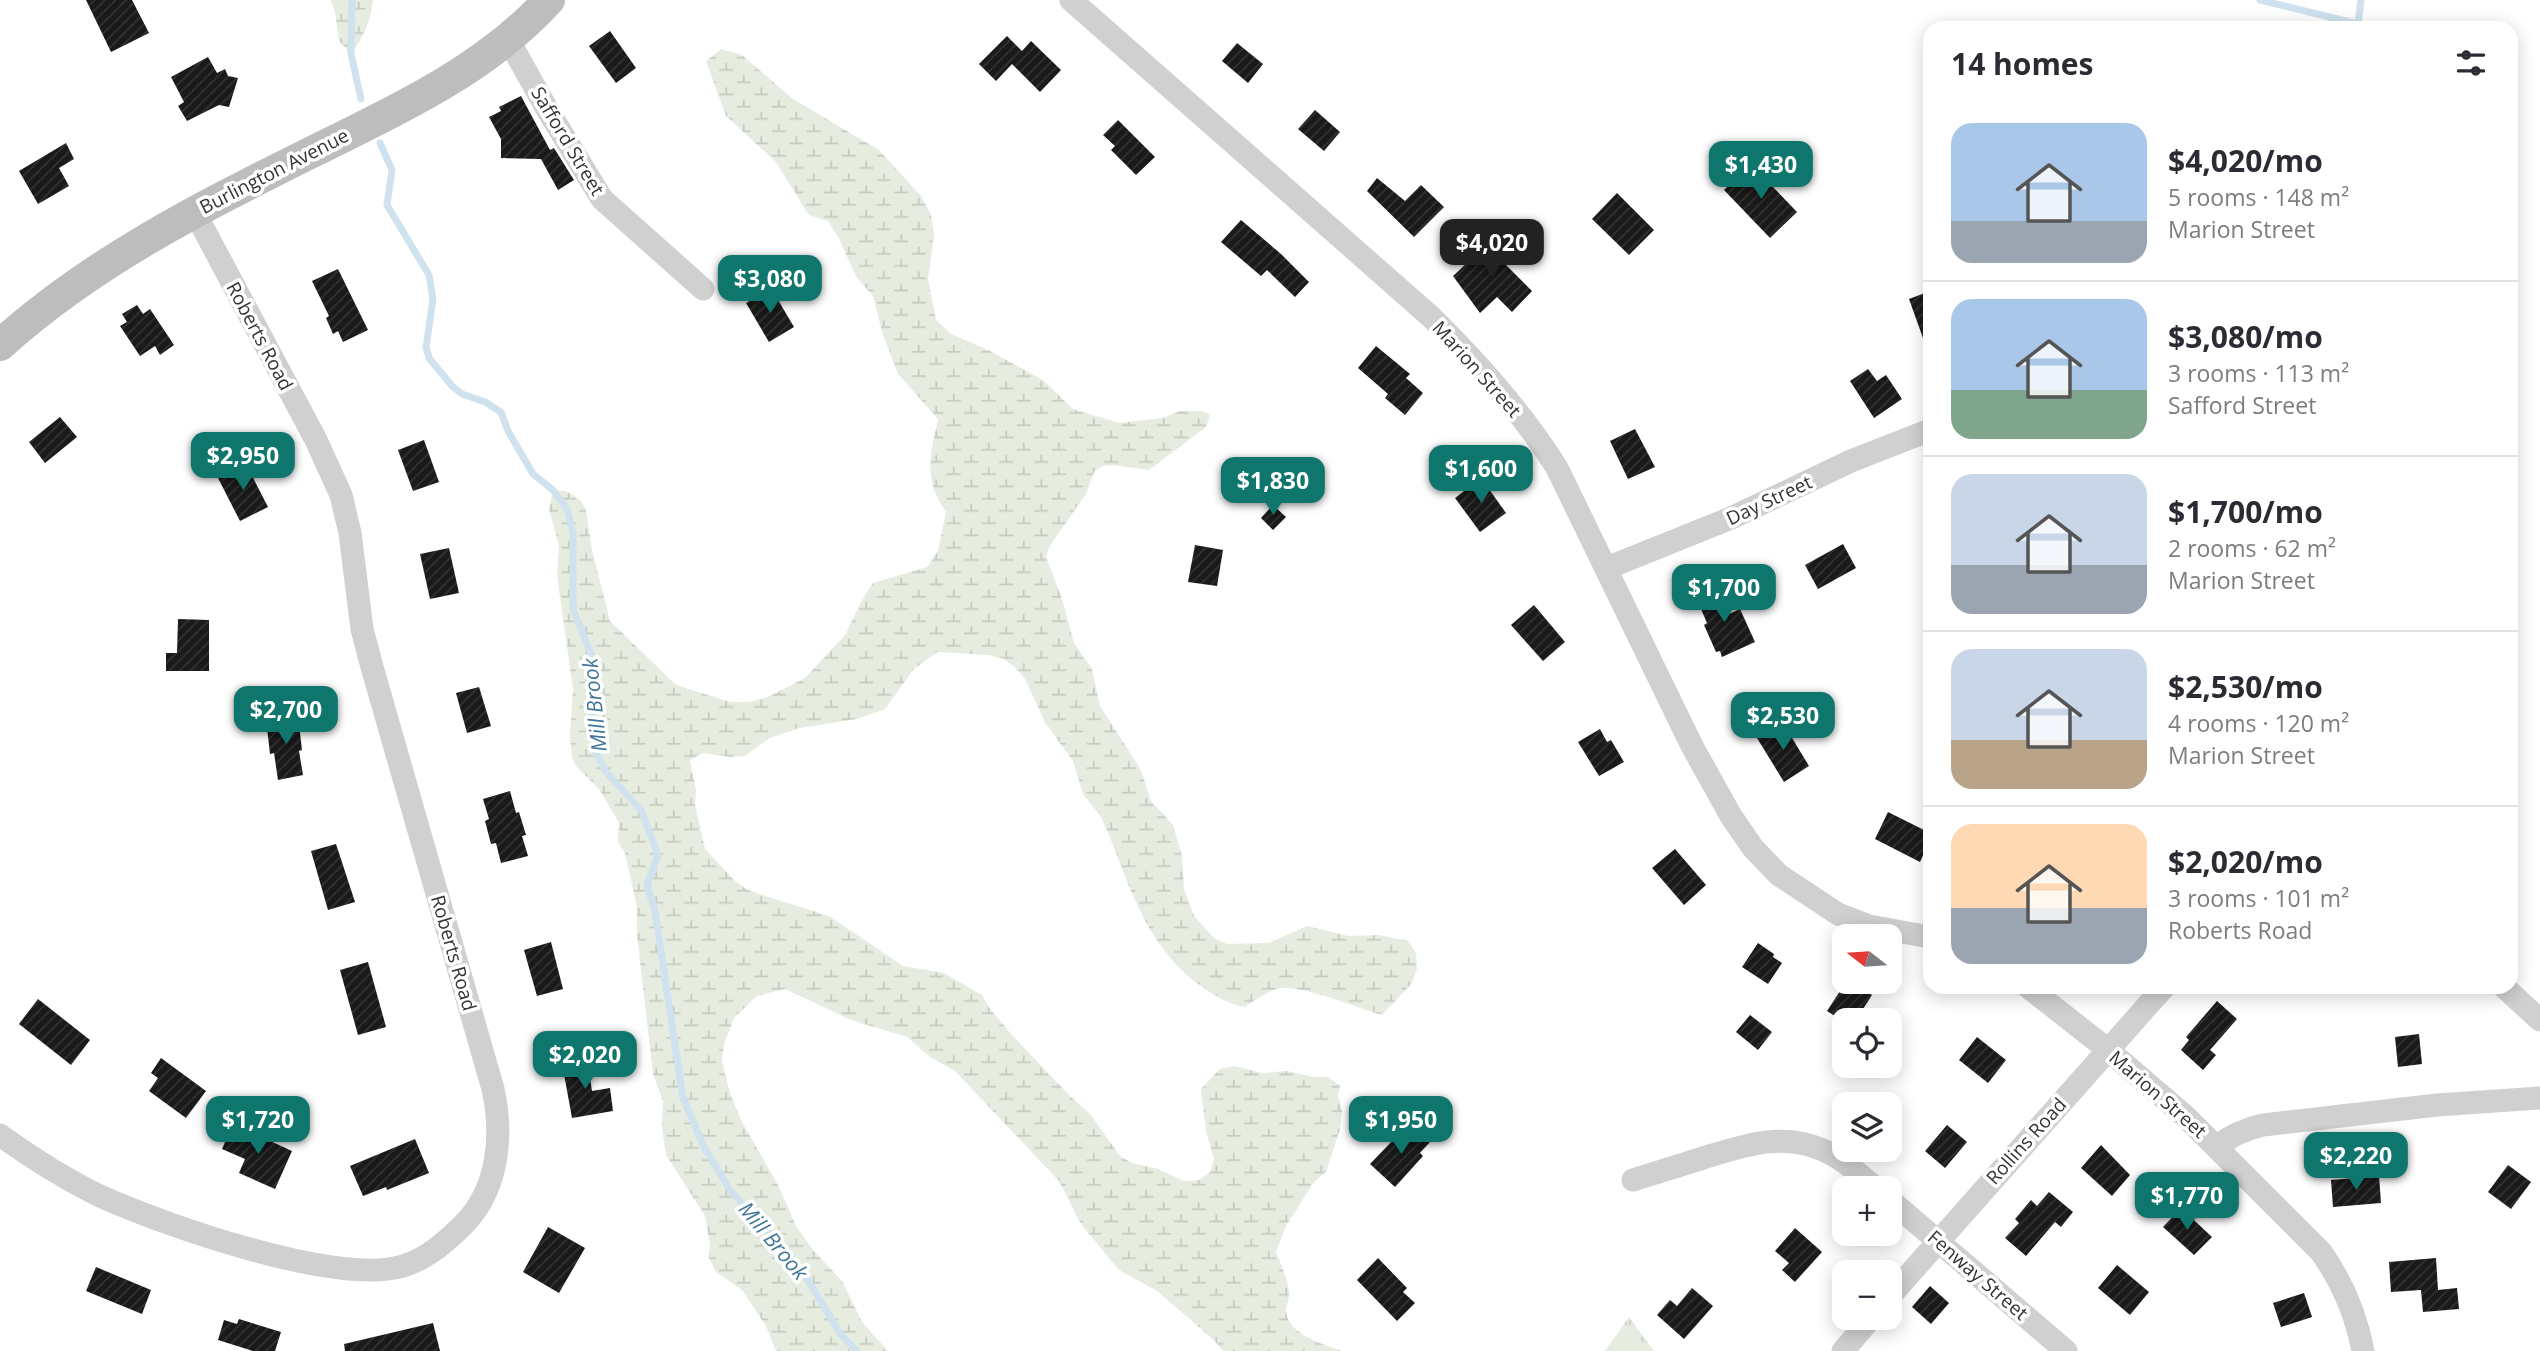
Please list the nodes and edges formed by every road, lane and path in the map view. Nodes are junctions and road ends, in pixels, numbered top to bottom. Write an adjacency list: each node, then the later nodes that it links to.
1 (549, 0): 3 (main road, Burlington Avenue)
2 (1071, 0): 8 (street, Marion Street)
3 (508, 38): 4 (main road, Burlington Avenue); 5 (street, Safford Street)
4 (194, 211): 6 (main road, Burlington Avenue); 16 (street, Roberts Road)
5 (703, 289)
6 (3, 338)
7 (1923, 433): 8 (street, Day Street)
8 (1606, 568): 9 (street, Marion Street)
9 (1923, 936)
10 (2037, 994): 14 (street, Marion Street)
11 (2158, 994): 14 (street, Rollins Road)
12 (2512, 994): 13 (street)
13 (2540, 1020)
14 (2107, 1049): 17 (street, Marion Street); 21 (street, Rollins Road)
15 (2540, 1098): 17 (street)
16 (0, 1135)
17 (2217, 1146): 26 (street, Marion Street)
18 (1860, 1176): 19 (street)
19 (1633, 1180)
20 (1902, 1210): 21 (street, Fenway Street)
21 (1938, 1240): 22 (street, Rollins Road); 25 (street, Fenway Street)
22 (1902, 1282)
23 (1861, 1330): 24 (street)
24 (1843, 1351)
25 (2066, 1351)
26 (2363, 1351)

